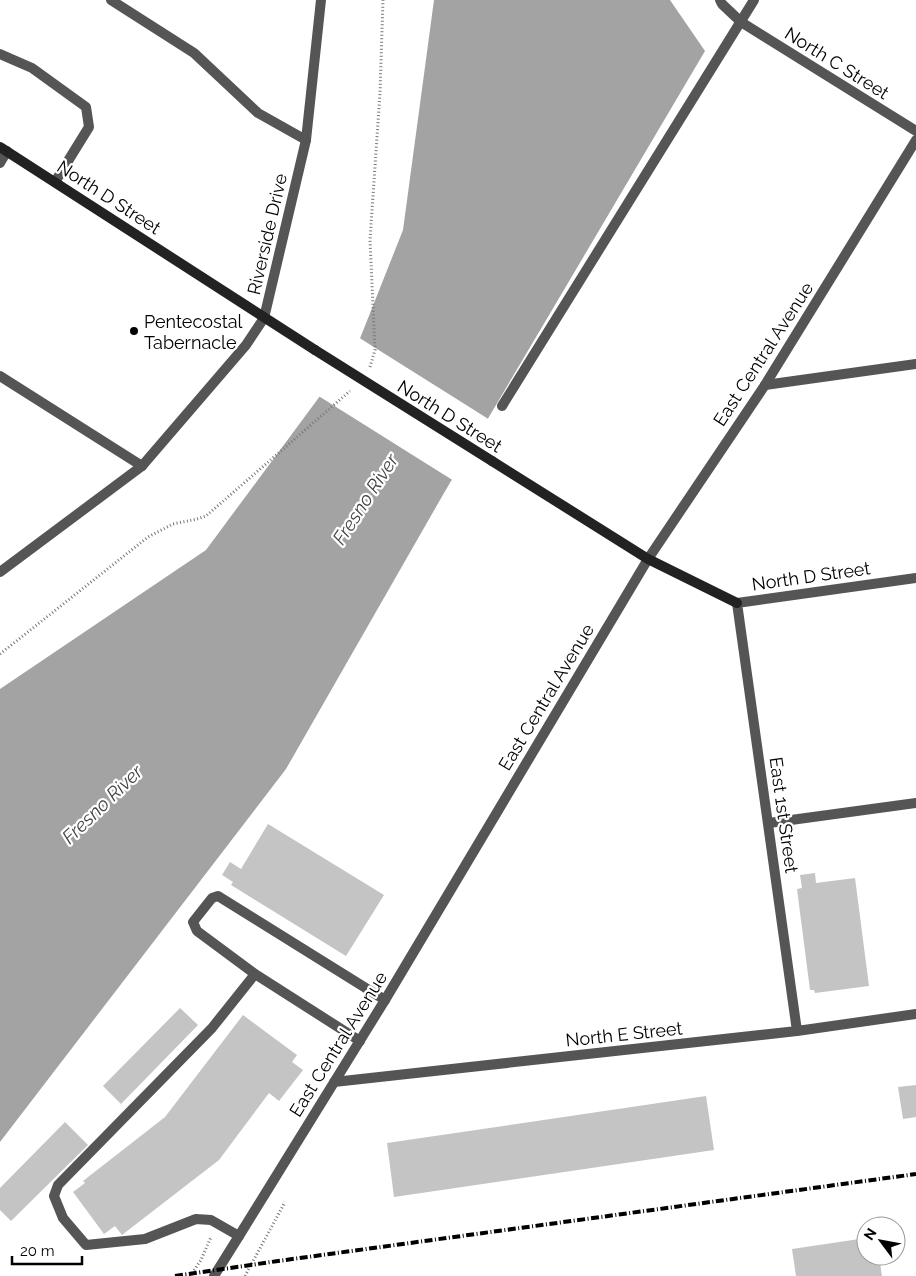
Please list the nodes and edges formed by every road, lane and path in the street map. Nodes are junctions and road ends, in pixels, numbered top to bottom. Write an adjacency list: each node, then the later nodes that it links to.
1 (111, 0): 9 (street)
2 (321, 0): 9 (street, Riverside Drive)
3 (383, 0): 16 (path)
4 (720, 0): 6 (street, North C Street)
5 (754, 0): 6 (street)
6 (741, 22): 8 (street, North C Street); 20 (street)
7 (0, 54): 13 (street)
8 (916, 131)
9 (306, 140): 14 (street, Riverside Drive)
10 (916, 140): 18 (street, East Central Avenue)
11 (4, 149): 12 (street); 13 (street, North D Street)
12 (0, 163)
13 (55, 182): 14 (street, North D Street)
14 (264, 318): 21 (street, Riverside Drive); 22 (street, North D Street, bridge)
15 (916, 364): 18 (street)
16 (365, 374)
17 (0, 376): 21 (street)
18 (765, 384): 22 (street, East Central Avenue)
19 (354, 387): 26 (path)
20 (502, 406)
21 (142, 466): 23 (street, Riverside Drive)
22 (648, 559): 25 (street, North D Street); 30 (street, East Central Avenue)
23 (0, 572)
24 (916, 578): 25 (street, North D Street)
25 (737, 603): 28 (street, East 1st Street)
26 (0, 654)
27 (916, 803): 28 (street)
28 (768, 823): 32 (street, East 1st Street)
29 (256, 974): 30 (street); 33 (street); 37 (street)
30 (385, 1000): 33 (street, East Central Avenue)
31 (916, 1014): 32 (street, North E Street)
32 (798, 1031): 34 (street, North E Street)
33 (360, 1041): 34 (street, East Central Avenue)
34 (334, 1082): 37 (street, East Central Avenue)
35 (285, 1202): 40 (path)
36 (212, 1236): 38 (path)
37 (239, 1236): 39 (street, East Central Avenue)
38 (190, 1276)
39 (214, 1276)
40 (245, 1276)

